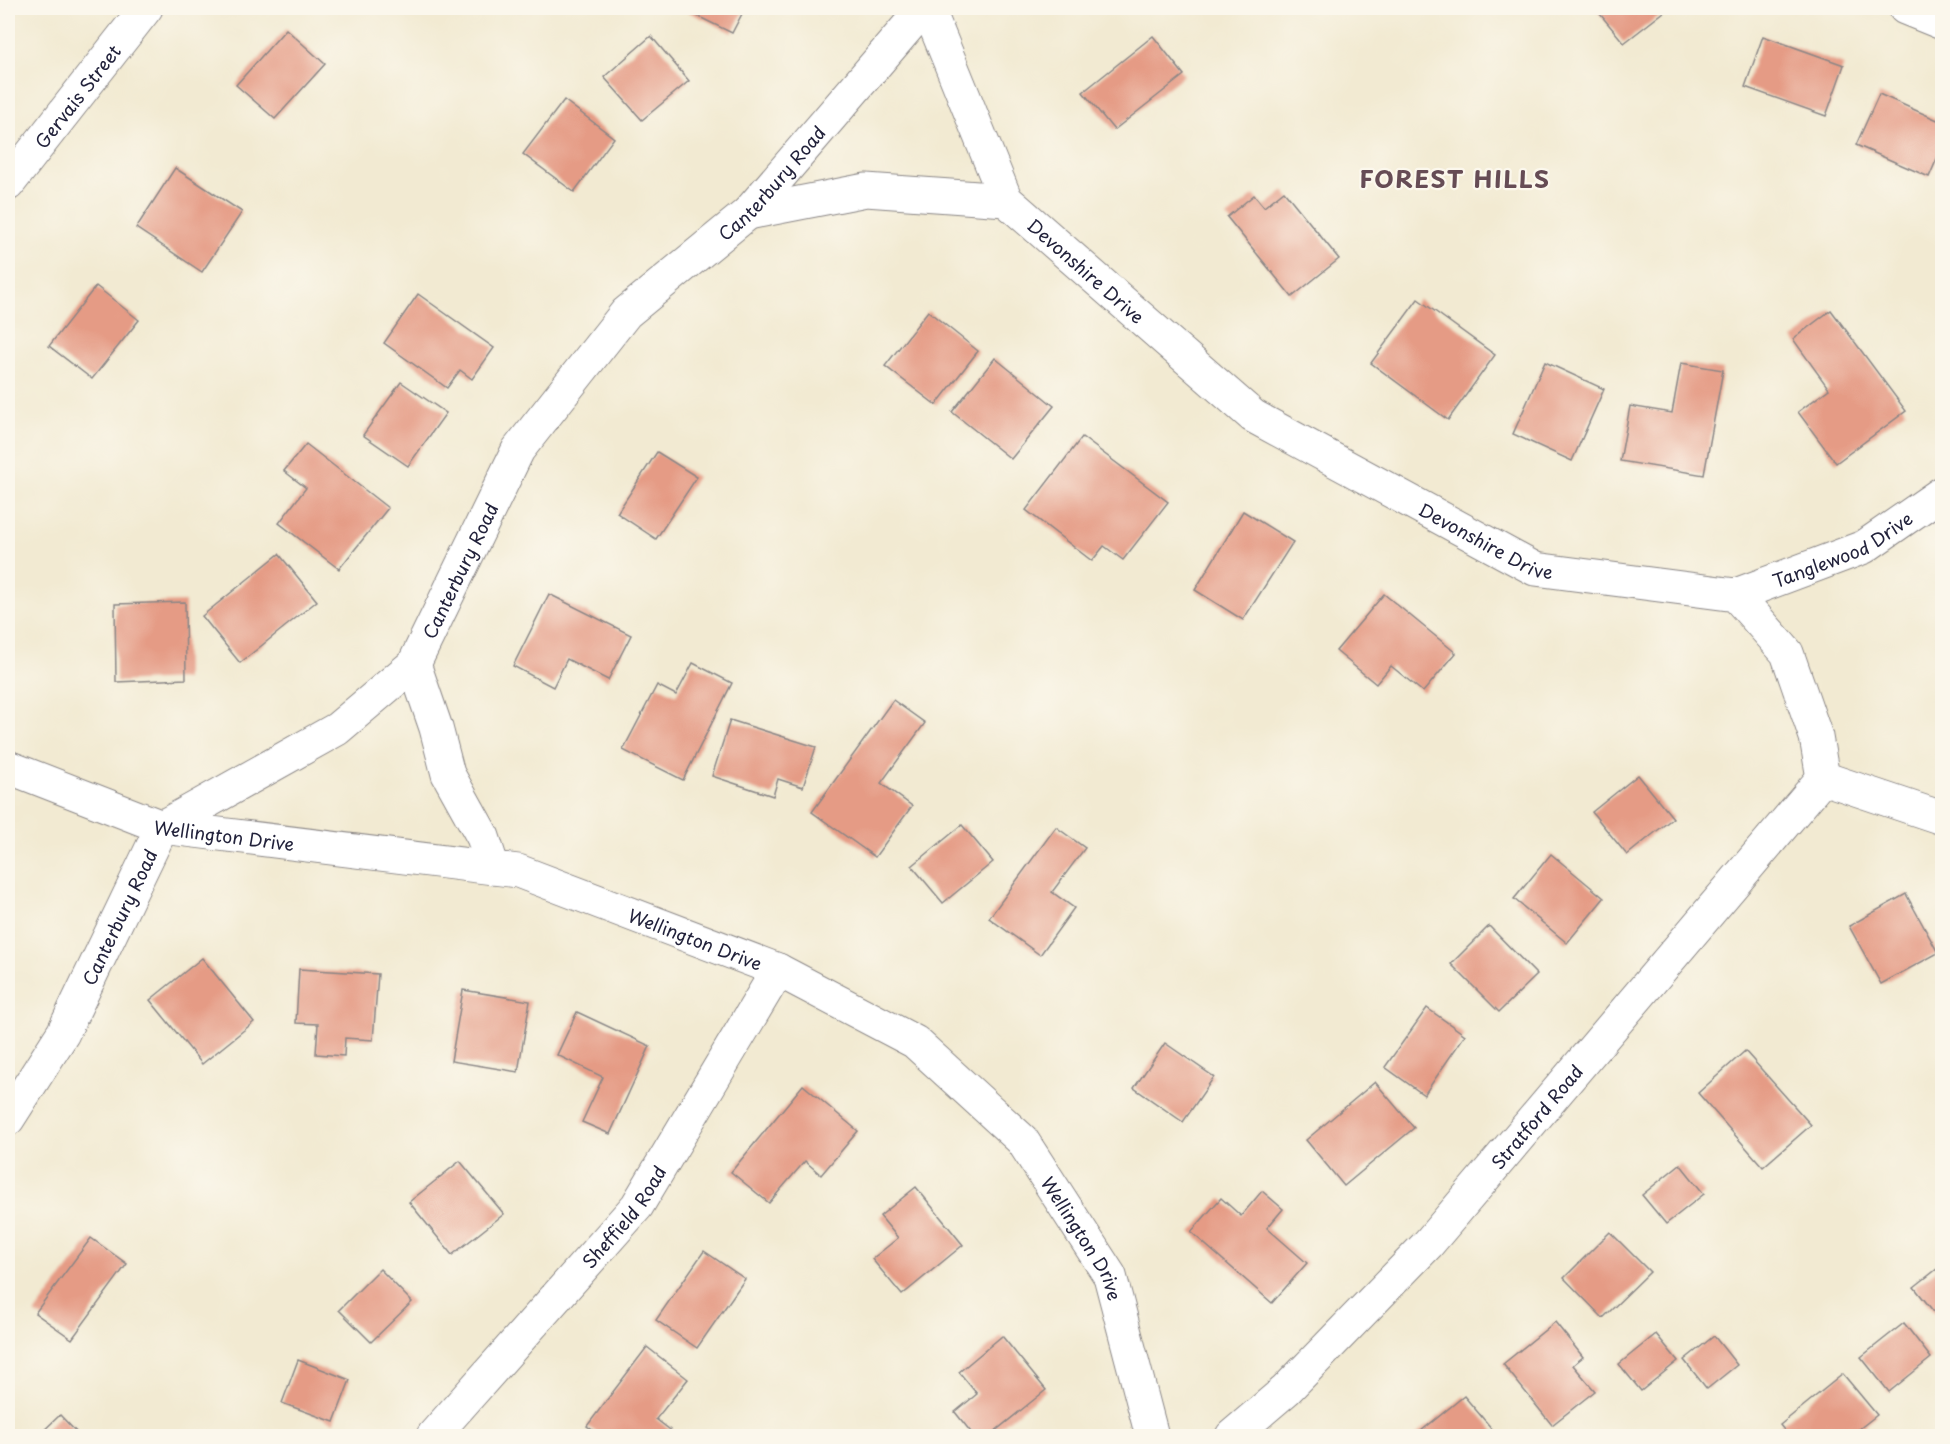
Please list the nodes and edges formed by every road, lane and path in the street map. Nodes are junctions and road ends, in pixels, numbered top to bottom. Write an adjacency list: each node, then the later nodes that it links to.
1 (146, 8): 5 (street, Gervais Street)
2 (926, 8): 6 (street, Devonshire Drive); 7 (street, Canterbury Road)
3 (1905, 8): 4 (street)
4 (1942, 23)
5 (8, 184)
6 (1006, 200): 7 (street); 9 (street, Devonshire Drive)
7 (748, 213): 10 (street, Canterbury Road)
8 (1942, 493): 9 (street, Tanglewood Drive)
9 (1736, 595): 12 (street)
10 (414, 664): 14 (street, Canterbury Road); 15 (street)
11 (8, 767): 14 (street, Wellington Drive)
12 (1823, 778): 13 (street); 20 (street, Stratford Road)
13 (1942, 818)
14 (162, 828): 15 (street, Wellington Drive); 17 (street, Canterbury Road)
15 (493, 868): 16 (street, Wellington Drive)
16 (778, 970): 18 (street, Sheffield Road); 19 (street, Wellington Drive)
17 (8, 1119)
18 (433, 1437)
19 (1152, 1437)
20 (1232, 1437)

